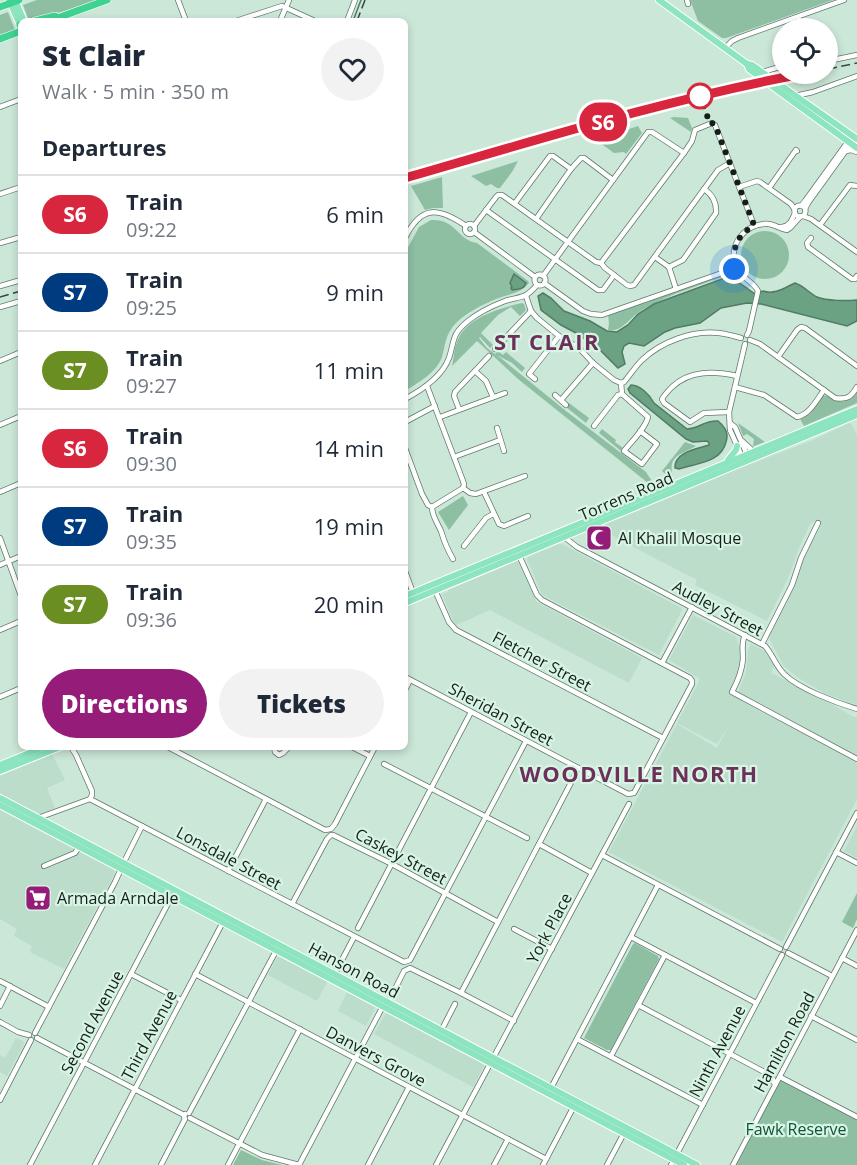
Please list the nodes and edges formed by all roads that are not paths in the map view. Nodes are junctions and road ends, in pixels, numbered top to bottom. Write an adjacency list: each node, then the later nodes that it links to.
1 (107, 0): 10 (highway)
2 (178, 0): 16 (street)
3 (289, 0): 9 (street)
4 (355, 0): 20 (street)
5 (659, 0): 25 (main road)
6 (844, 0): 11 (street)
7 (12, 1): 8 (highway); 12 (main road); 13 (main road)
8 (0, 6)
9 (286, 9): 17 (street); 18 (street); 19 (street)
10 (67, 15): 14 (highway); 15 (highway)
11 (798, 16): 25 (street)
12 (18, 18)
13 (22, 18)
14 (44, 18)
15 (58, 18)
16 (185, 18)
17 (245, 18)
18 (282, 18)
19 (308, 18)
20 (348, 18)
21 (18, 30): 22 (highway)
22 (13, 34): 23 (highway); 24 (highway)
23 (18, 36)
24 (0, 39)
25 (725, 48): 28 (main road)
26 (857, 55): 27 (street)
27 (838, 59)
28 (747, 64): 30 (main road); 37 (main road)
29 (772, 69): 30 (street)
30 (762, 72): 33 (main road)
31 (857, 76): 32 (street)
32 (813, 92): 33 (street); 35 (street)
33 (795, 96): 35 (main road)
34 (18, 100): 36 (street)
35 (809, 106): 38 (main road)
36 (0, 107)
37 (841, 136): 38 (main road); 42 (street)
38 (854, 143): 40 (street); 40 (street); 42 (street)
39 (797, 151): 49 (street)
40 (846, 151): 54 (street)
41 (684, 153): 43 (street); 45 (street); 69 (street)
42 (837, 157): 54 (street)
43 (730, 163): 48 (street); 50 (street)
44 (571, 169): 45 (street); 52 (street); 55 (street)
45 (613, 180): 63 (street)
46 (857, 186): 57 (street)
47 (18, 187): 51 (street)
48 (739, 187): 49 (street); 56 (street)
49 (769, 188): 54 (street)
50 (704, 189): 67 (street); 70 (street)
51 (0, 194)
52 (515, 203): 53 (street); 55 (street)
53 (486, 210): 59 (street); 68 (street)
54 (800, 211): 56 (street); 57 (street)
55 (536, 219): 63 (street)
56 (754, 225): 71 (street)
57 (820, 225): 66 (street)
58 (466, 226): 59 (street); 59 (street); 60 (street)
59 (474, 229): 75 (street)
60 (408, 232)
61 (18, 238): 65 (street)
62 (811, 238): 74 (street)
63 (568, 242): 68 (street); 69 (street)
64 (857, 242): 66 (street)
65 (0, 243)
66 (855, 251)
67 (655, 257): 70 (street); 72 (street)
68 (555, 260): 72 (street); 73 (street)
69 (601, 262): 72 (street)
70 (669, 267): 80 (street)
71 (736, 268): 80 (street); 86 (street)
72 (614, 275)
73 (543, 276): 75 (street); 77 (street)
74 (857, 276)
75 (535, 277): 78 (street)
76 (18, 281): 79 (street)
77 (544, 283): 78 (street); 80 (street)
78 (537, 285): 81 (street)
79 (0, 286)
80 (676, 289)
81 (526, 296): 84 (street); 100 (street)
82 (18, 302): 83 (street)
83 (0, 307)
84 (531, 311): 85 (street); 87 (street)
85 (559, 336): 92 (street); 96 (street)
86 (746, 339): 90 (street); 97 (street); 99 (street)
87 (495, 349)
88 (18, 353): 91 (street)
89 (489, 356): 94 (street)
90 (778, 357): 93 (street); 103 (street)
91 (0, 361)
92 (593, 363): 99 (street); 106 (street)
93 (857, 366)
94 (475, 370): 108 (street); 110 (street)
95 (524, 370): 96 (street)
96 (529, 375): 98 (street)
97 (737, 376): 101 (street); 111 (street)
98 (535, 379)
99 (621, 383): 105 (street)
100 (427, 386): 107 (street); 109 (street)
101 (735, 387): 103 (street); 111 (street)
102 (857, 387): 103 (street)
103 (824, 390)
104 (505, 393): 108 (street)
105 (622, 394): 118 (street); 120 (street)
106 (555, 395)
107 (408, 397)
108 (493, 397): 110 (street)
109 (435, 406): 114 (street); 115 (street)
110 (459, 409): 114 (street)
111 (729, 412): 116 (street)
112 (856, 414): 126 (main road, Torrens Road)
113 (18, 417): 117 (street)
114 (440, 417): 125 (street)
115 (408, 420)
116 (730, 423): 122 (street); 126 (street)
117 (0, 425)
118 (594, 426)
119 (497, 428): 121 (street)
120 (640, 431): 120 (street)
121 (500, 440): 123 (street); 125 (street)
122 (737, 446): 126 (street); 127 (main road)
123 (504, 451)
124 (408, 456): 133 (street)
125 (454, 457): 130 (street)
126 (747, 457): 127 (main road, Torrens Road); 136 (main road, Torrens Road)
127 (725, 463): 136 (main road, Torrens Road)
128 (525, 476): 132 (street)
129 (18, 484): 131 (street)
130 (463, 488): 132 (street); 133 (street)
131 (0, 492)
132 (484, 492): 134 (street)
133 (432, 507): 143 (street)
134 (493, 514): 135 (street); 140 (street)
135 (528, 516)
136 (595, 521): 138 (main road, Torrens Road)
137 (818, 523): 156 (street)
138 (565, 533): 141 (main road, Torrens Road); 152 (street, Audley Street)
139 (0, 538): 144 (street)
140 (464, 546)
141 (518, 553): 148 (main road, Torrens Road); 157 (street)
142 (18, 557): 144 (street)
143 (453, 559)
144 (8, 561): 145 (street); 147 (street)
145 (0, 565)
146 (408, 579): 150 (street)
147 (18, 588)
148 (434, 588): 150 (main road, Torrens Road); 163 (street, Fletcher Street)
149 (408, 596): 150 (main road, Torrens Road)
150 (414, 596): 151 (main road, Torrens Road)
151 (408, 601)
152 (692, 607): 155 (street, Audley Street); 157 (street)
153 (18, 622): 154 (street)
154 (0, 630)
155 (745, 635): 156 (street, Audley Street); 174 (street)
156 (762, 644): 161 (street, Audley Street)
157 (662, 663): 163 (street, Sheridan Street)
158 (408, 678): 162 (street, Sheridan Street)
159 (18, 689): 160 (street)
160 (0, 697)
161 (857, 710)
162 (471, 712): 164 (street, Sheridan Street); 179 (street)
163 (663, 738): 164 (street, Sheridan Street)
164 (526, 741): 186 (street)
165 (37, 750): 176 (main road)
166 (52, 750): 177 (main road)
167 (73, 750): 180 (street)
168 (174, 750): 181 (street)
169 (275, 750): 170 (street)
170 (285, 750)
171 (358, 750): 173 (street)
172 (373, 750): 173 (street)
173 (370, 756): 181 (street)
174 (857, 759)
175 (384, 764): 179 (street)
176 (0, 765)
177 (0, 771)
178 (576, 775): 192 (street)
179 (432, 789): 186 (street); 196 (street)
180 (90, 799): 185 (street); 189 (street, Lonsdale Street)
181 (266, 799): 199 (street)
182 (0, 802): 187 (main road, Hanson Road); 187 (main road, Hanson Road)
183 (629, 804): 194 (street, York Place)
184 (857, 813): 193 (street, Ninth Avenue)
185 (48, 815): 187 (street); 188 (street)
186 (485, 817): 190 (street); 203 (street)
187 (35, 818): 188 (main road, Hanson Road); 191 (main road, Hanson Road)
188 (47, 823): 191 (main road, Hanson Road)
189 (142, 826): 198 (street); 199 (street, Lonsdale Street)
190 (526, 838)
191 (81, 844): 197 (street); 198 (main road, Hanson Road)
192 (539, 844): 200 (street); 206 (street)
193 (836, 852): 195 (street); 214 (street, Ninth Avenue)
194 (602, 855): 200 (street, York Place); 201 (street)
195 (857, 863)
196 (392, 864): 203 (street, Caskey Street); 204 (street, Caskey Street); 207 (street)
197 (44, 866)
198 (123, 866): 202 (main road, Hanson Road); 232 (street)
199 (228, 871): 204 (street, Lonsdale Street)
200 (592, 873): 213 (street, York Place)
201 (658, 885): 211 (street); 214 (street)
202 (173, 893): 205 (main road, Hanson Road); 218 (street, Second Avenue)
203 (445, 893): 206 (street, Caskey Street); 210 (street, Lonsdale Street)
204 (292, 904): 210 (street, Lonsdale Street)
205 (224, 920): 212 (main road, Hanson Road); 219 (street, Third Avenue)
206 (498, 922): 224 (street)
207 (358, 928)
208 (514, 929): 213 (street)
209 (857, 930): 216 (street, Hamilton Road)
210 (354, 937): 221 (street)
211 (632, 937): 215 (street); 239 (street)
212 (277, 948): 221 (main road, Hanson Road); 226 (street)
213 (552, 949): 235 (street, York Place)
214 (784, 951): 220 (street); 227 (street, Ninth Avenue)
215 (664, 955): 227 (street); 230 (street)
216 (842, 958): 217 (street); 220 (street, Hamilton Road)
217 (857, 966)
218 (131, 974): 225 (street); 245 (street, Second Avenue)
219 (195, 975): 225 (street, Third Avenue); 226 (street, Danvers Grove)
220 (832, 976): 233 (street, Hamilton Road)
221 (333, 977): 228 (main road, Hanson Road)
222 (0, 981): 223 (street)
223 (10, 986): 231 (street); 232 (street)
224 (461, 993): 228 (street); 235 (street)
225 (181, 1000): 249 (street, Third Avenue)
226 (248, 1002): 236 (street, Danvers Grove); 255 (street)
227 (756, 1003): 241 (street, Ninth Avenue)
228 (385, 1004): 237 (main road, Hanson Road); 243 (street)
229 (455, 1004): 237 (street)
230 (638, 1005): 241 (street); 242 (street)
231 (0, 1006)
232 (49, 1007): 238 (street)
233 (811, 1016): 240 (street); 246 (street, Hamilton Road)
234 (0, 1022): 238 (street)
235 (514, 1022): 244 (street, York Place)
236 (300, 1029): 243 (street, Danvers Grove); 259 (street)
237 (440, 1033): 244 (main road, Hanson Road)
238 (33, 1037): 245 (street); 251 (street)
239 (578, 1039): 242 (street); 250 (street)
240 (857, 1040)
241 (730, 1054): 247 (street); 253 (street, Ninth Avenue)
242 (611, 1056): 253 (street)
243 (356, 1059): 248 (street, Danvers Grove); 266 (street)
244 (492, 1061): 250 (main road, Hanson Road); 254 (street, York Place)
245 (85, 1062): 249 (street); 262 (street, Second Avenue)
246 (780, 1077): 247 (street, Hamilton Road); 256 (street)
247 (775, 1085): 274 (street, Hamilton Road)
248 (409, 1087): 254 (street, Danvers Grove); 267 (street)
249 (135, 1089): 255 (street); 263 (street, Third Avenue)
250 (548, 1090): 252 (main road, Hanson Road)
251 (0, 1100)
252 (575, 1104): 257 (main road, Hanson Road); 260 (street)
253 (703, 1105): 261 (street, Ninth Avenue)
254 (463, 1115): 258 (street, Danvers Grove); 268 (street, York Place)
255 (187, 1116): 259 (street); 264 (street)
256 (857, 1117)
257 (625, 1130): 261 (main road, Hanson Road); 271 (street)
258 (508, 1139): 260 (street, Danvers Grove); 269 (street)
259 (239, 1144): 265 (street); 266 (street)
260 (546, 1159): 270 (street)
261 (674, 1160): 272 (main road, Hanson Road); 273 (main road, Hanson Road)
262 (30, 1165)
263 (95, 1165)
264 (161, 1165)
265 (228, 1165)
266 (299, 1165)
267 (368, 1165)
268 (436, 1165)
269 (494, 1165)
270 (543, 1165)
271 (607, 1165)
272 (684, 1165)
273 (696, 1165)
274 (734, 1165)

